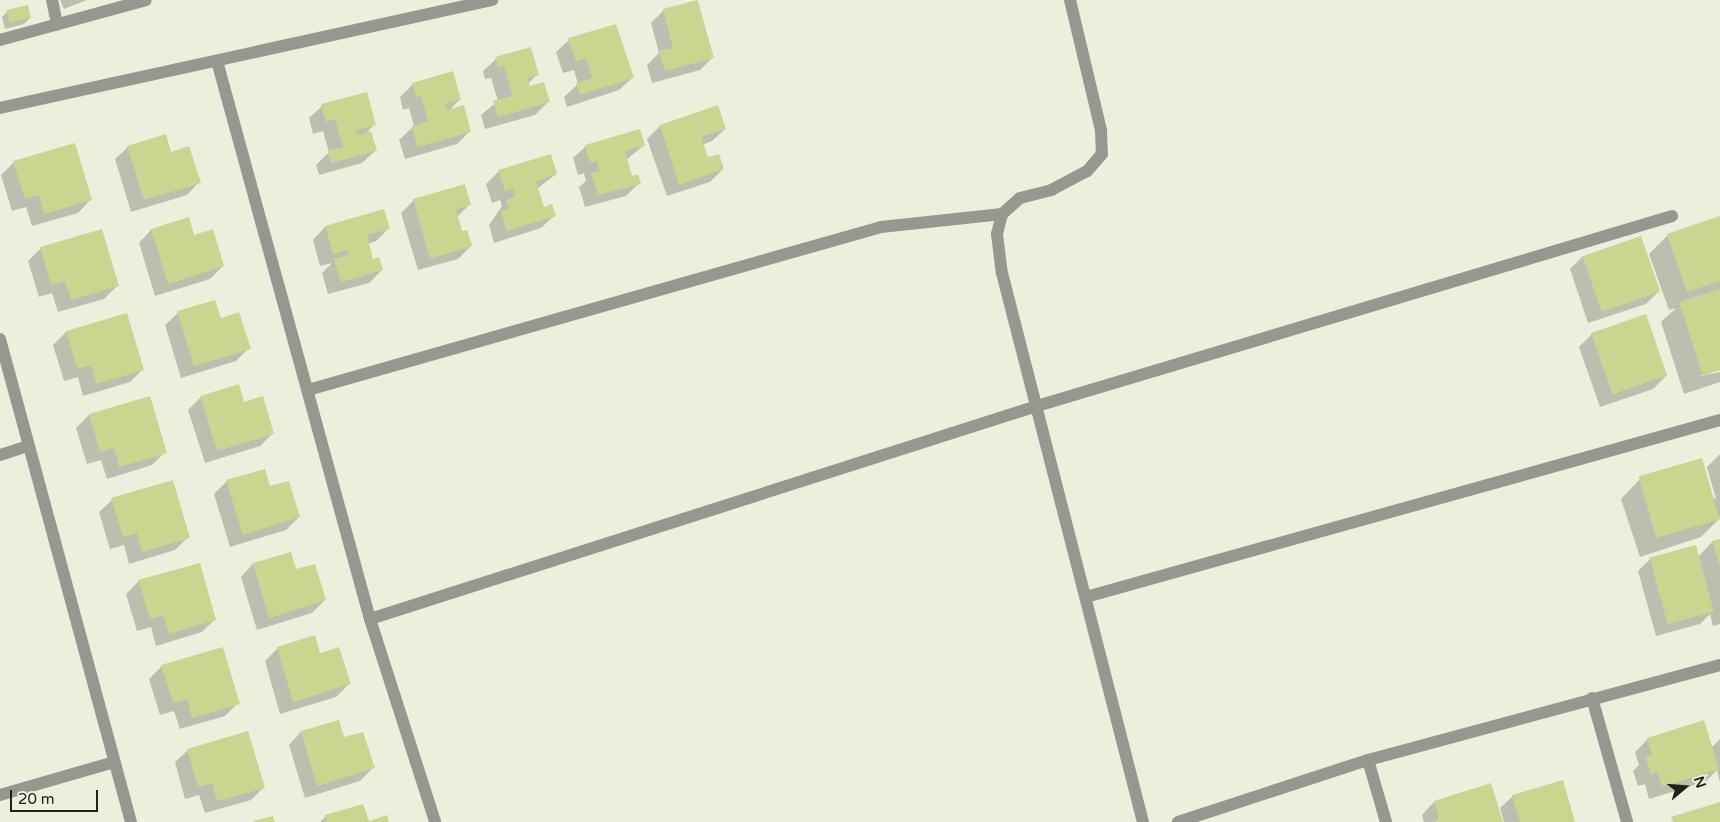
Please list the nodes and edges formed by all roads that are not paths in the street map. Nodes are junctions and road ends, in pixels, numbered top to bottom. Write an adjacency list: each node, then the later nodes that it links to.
1 (52, 0): 5 (street)
2 (146, 0): 5 (street)
3 (492, 0): 7 (street)
4 (1070, 0): 9 (street)
5 (57, 24): 6 (street)
6 (0, 40)
7 (218, 61): 8 (street); 12 (street)
8 (0, 108)
9 (1002, 214): 12 (street); 13 (street)
10 (1672, 216): 13 (street)
11 (0, 339): 15 (street)
12 (308, 390): 18 (street)
13 (1037, 406): 17 (street); 18 (street)
14 (1720, 420): 17 (street)
15 (27, 446): 16 (street); 22 (street)
16 (0, 455)
17 (1086, 598): 26 (street)
18 (370, 618): 25 (street)
19 (1720, 665): 20 (street)
20 (1592, 698): 21 (street); 29 (street)
21 (1368, 760): 27 (street); 28 (street)
22 (114, 762): 23 (street); 24 (street)
23 (0, 794)
24 (131, 822)
25 (435, 822)
26 (1143, 822)
27 (1178, 822)
28 (1386, 822)
29 (1627, 822)

